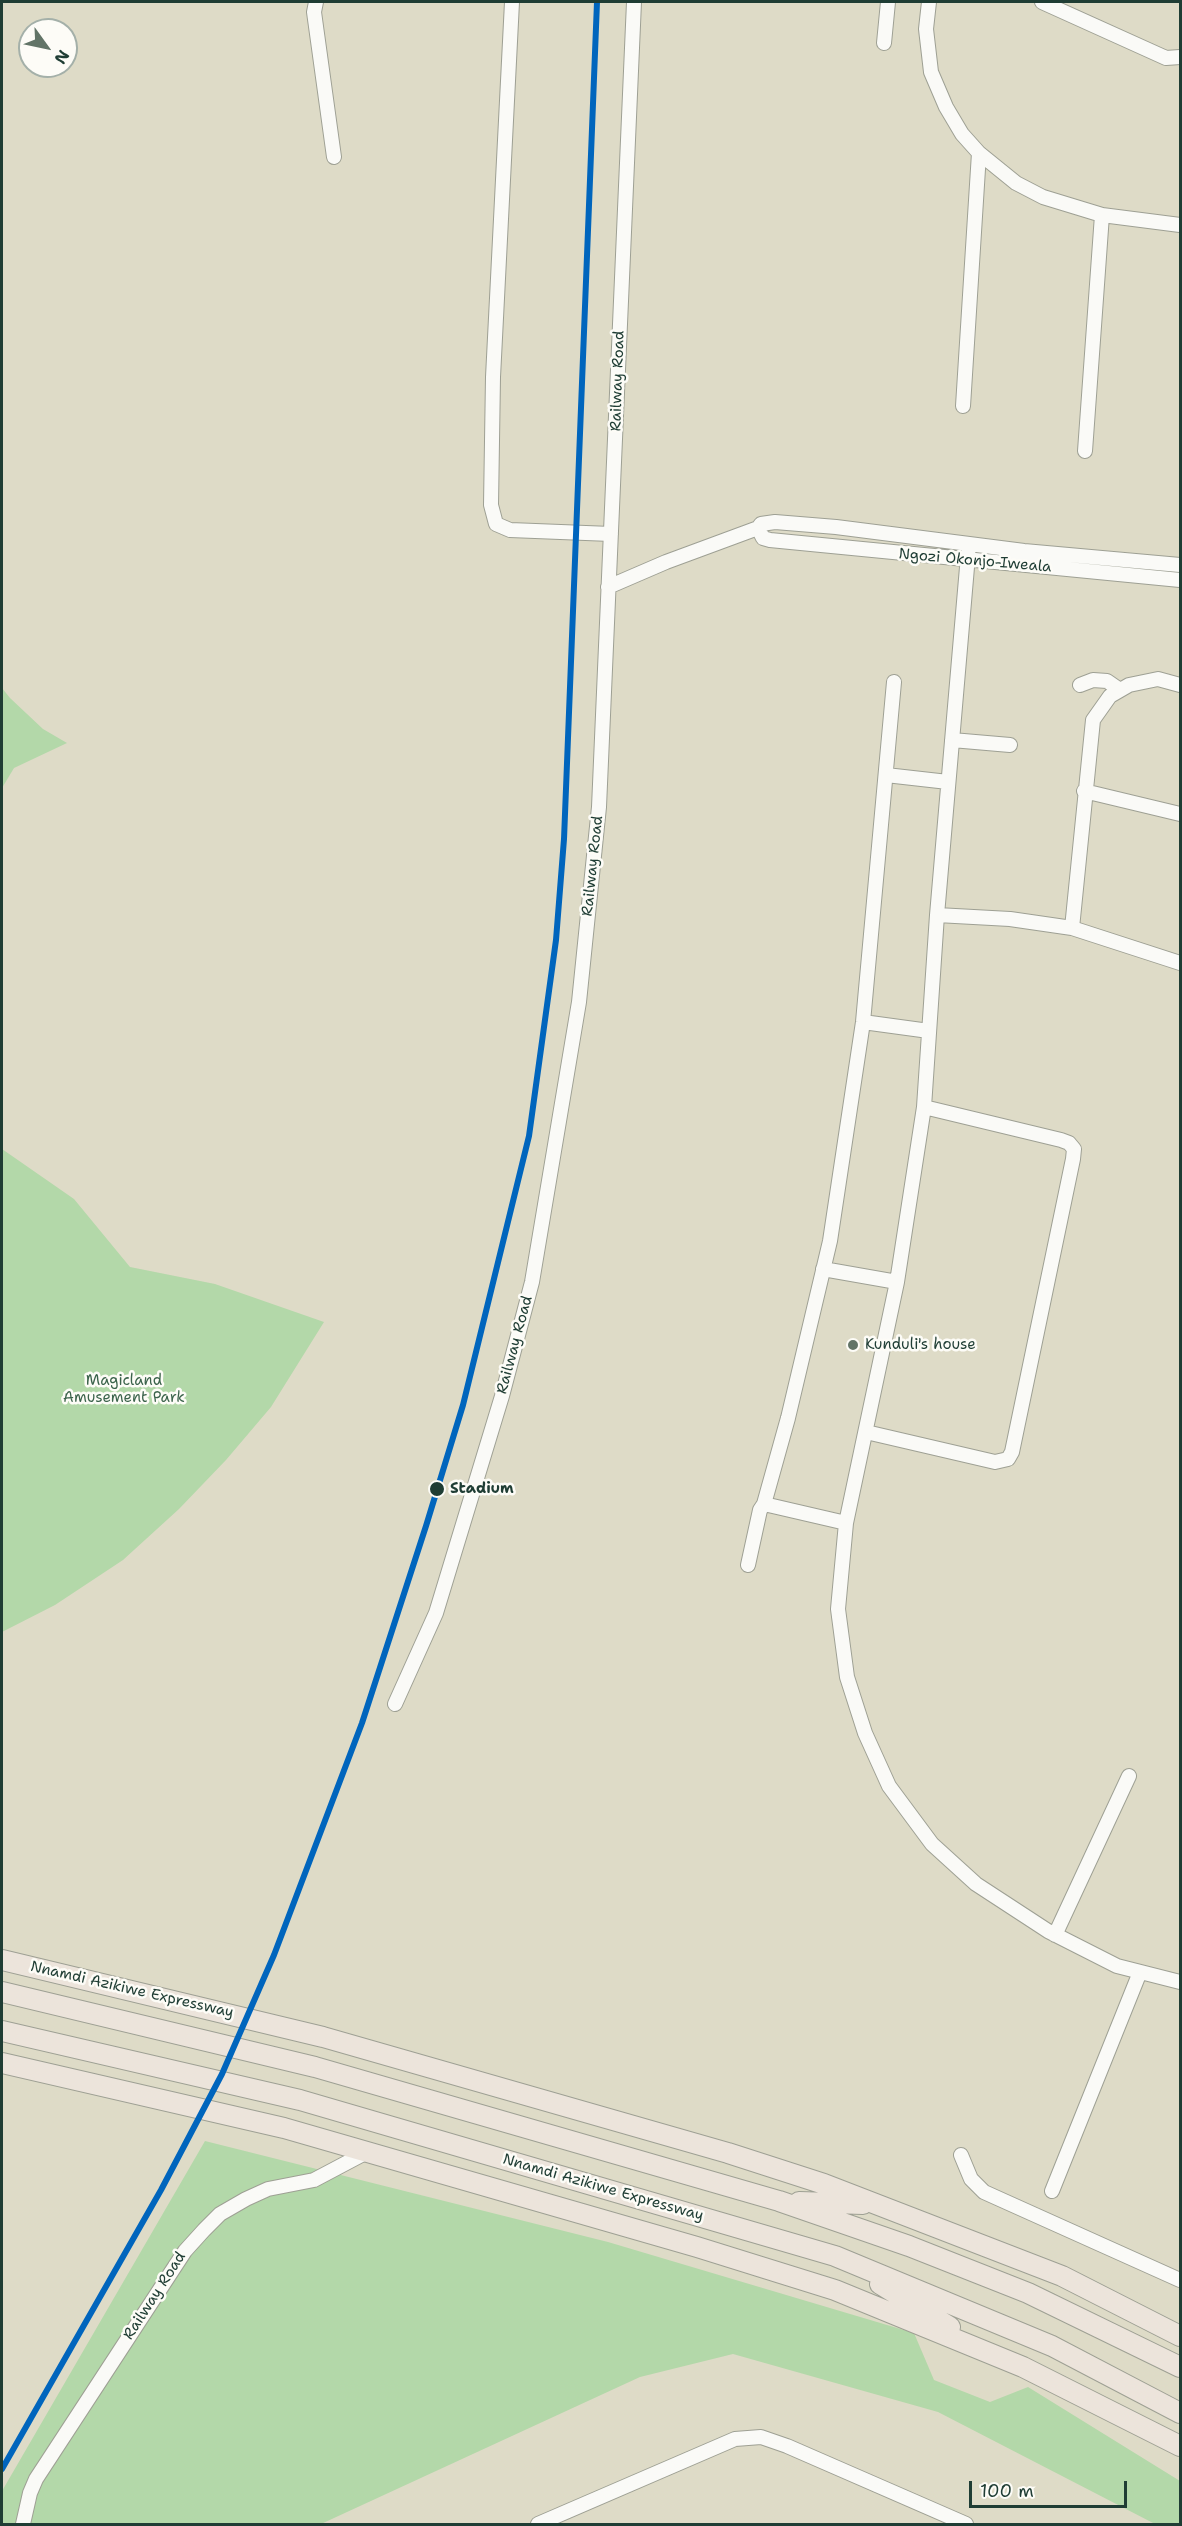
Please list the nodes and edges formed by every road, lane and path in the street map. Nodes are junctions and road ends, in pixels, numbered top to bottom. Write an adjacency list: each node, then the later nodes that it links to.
1 (316, 2): 11 (street)
2 (512, 2): 17 (street)
3 (634, 2): 17 (street, Railway Road)
4 (888, 2): 8 (street)
5 (929, 2): 10 (street)
6 (1042, 2): 7 (street)
7 (1074, 8): 9 (street)
8 (884, 43)
9 (1180, 57)
10 (979, 153): 12 (street); 14 (street)
11 (334, 157)
12 (1102, 215): 13 (street); 15 (street)
13 (1180, 225)
14 (963, 406)
15 (1085, 451)
16 (758, 528): 18 (street, Ngozi Okonjo-Iweala); 19 (street, Ngozi Okonjo-Iweala); 22 (street)
17 (611, 534): 22 (street, Railway Road)
18 (969, 544): 19 (street); 20 (street, Ngozi Okonjo-Iweala)
19 (968, 561): 21 (street, Ngozi Okonjo-Iweala); 27 (street)
20 (1180, 565)
21 (1180, 580)
22 (608, 586): 45 (street, Railway Road)
23 (894, 682): 29 (street)
24 (1080, 685): 26 (street)
25 (1180, 686): 26 (street)
26 (1120, 690): 31 (street)
27 (952, 740): 28 (street); 30 (street)
28 (1010, 745)
29 (886, 775): 30 (street); 36 (street)
30 (948, 782): 33 (street)
31 (1084, 791): 32 (street); 34 (street)
32 (1180, 814)
33 (937, 915): 34 (street); 37 (street)
34 (1072, 928): 35 (street)
35 (1180, 963)
36 (863, 1022): 37 (street); 39 (street)
37 (929, 1031): 38 (street)
38 (924, 1107): 40 (street); 41 (street)
39 (823, 1269): 40 (street); 42 (street)
40 (897, 1282): 41 (street)
41 (866, 1432): 43 (street)
42 (764, 1504): 43 (street); 44 (street)
43 (846, 1523): 47 (street)
44 (748, 1564)
45 (395, 1704)
46 (1129, 1776): 47 (street)
47 (1055, 1935): 49 (street)
48 (2, 1960): 58 (highway, Nnamdi Azikiwe Expressway)
49 (1140, 1972): 50 (street); 56 (street)
50 (1180, 1982)
51 (2, 1992): 57 (highway, Nnamdi Azikiwe Expressway)
52 (2, 2031): 59 (highway, Nnamdi Azikiwe Expressway)
53 (2, 2063): 54 (highway, Nnamdi Azikiwe Expressway)
54 (367, 2152): 62 (highway, Nnamdi Azikiwe Expressway); 66 (street, Railway Road)
55 (961, 2155): 60 (street)
56 (1052, 2191)
57 (779, 2201): 58 (highway); 63 (highway, Nnamdi Azikiwe Expressway)
58 (881, 2205): 61 (highway, Nnamdi Azikiwe Expressway)
59 (835, 2256): 62 (highway); 64 (highway, Nnamdi Azikiwe Expressway)
60 (1180, 2280)
61 (1180, 2336)
62 (999, 2357): 65 (highway, Nnamdi Azikiwe Expressway)
63 (1180, 2367)
64 (1180, 2413)
65 (1180, 2446)
66 (23, 2524)
67 (538, 2524): 68 (street)
68 (966, 2524)

